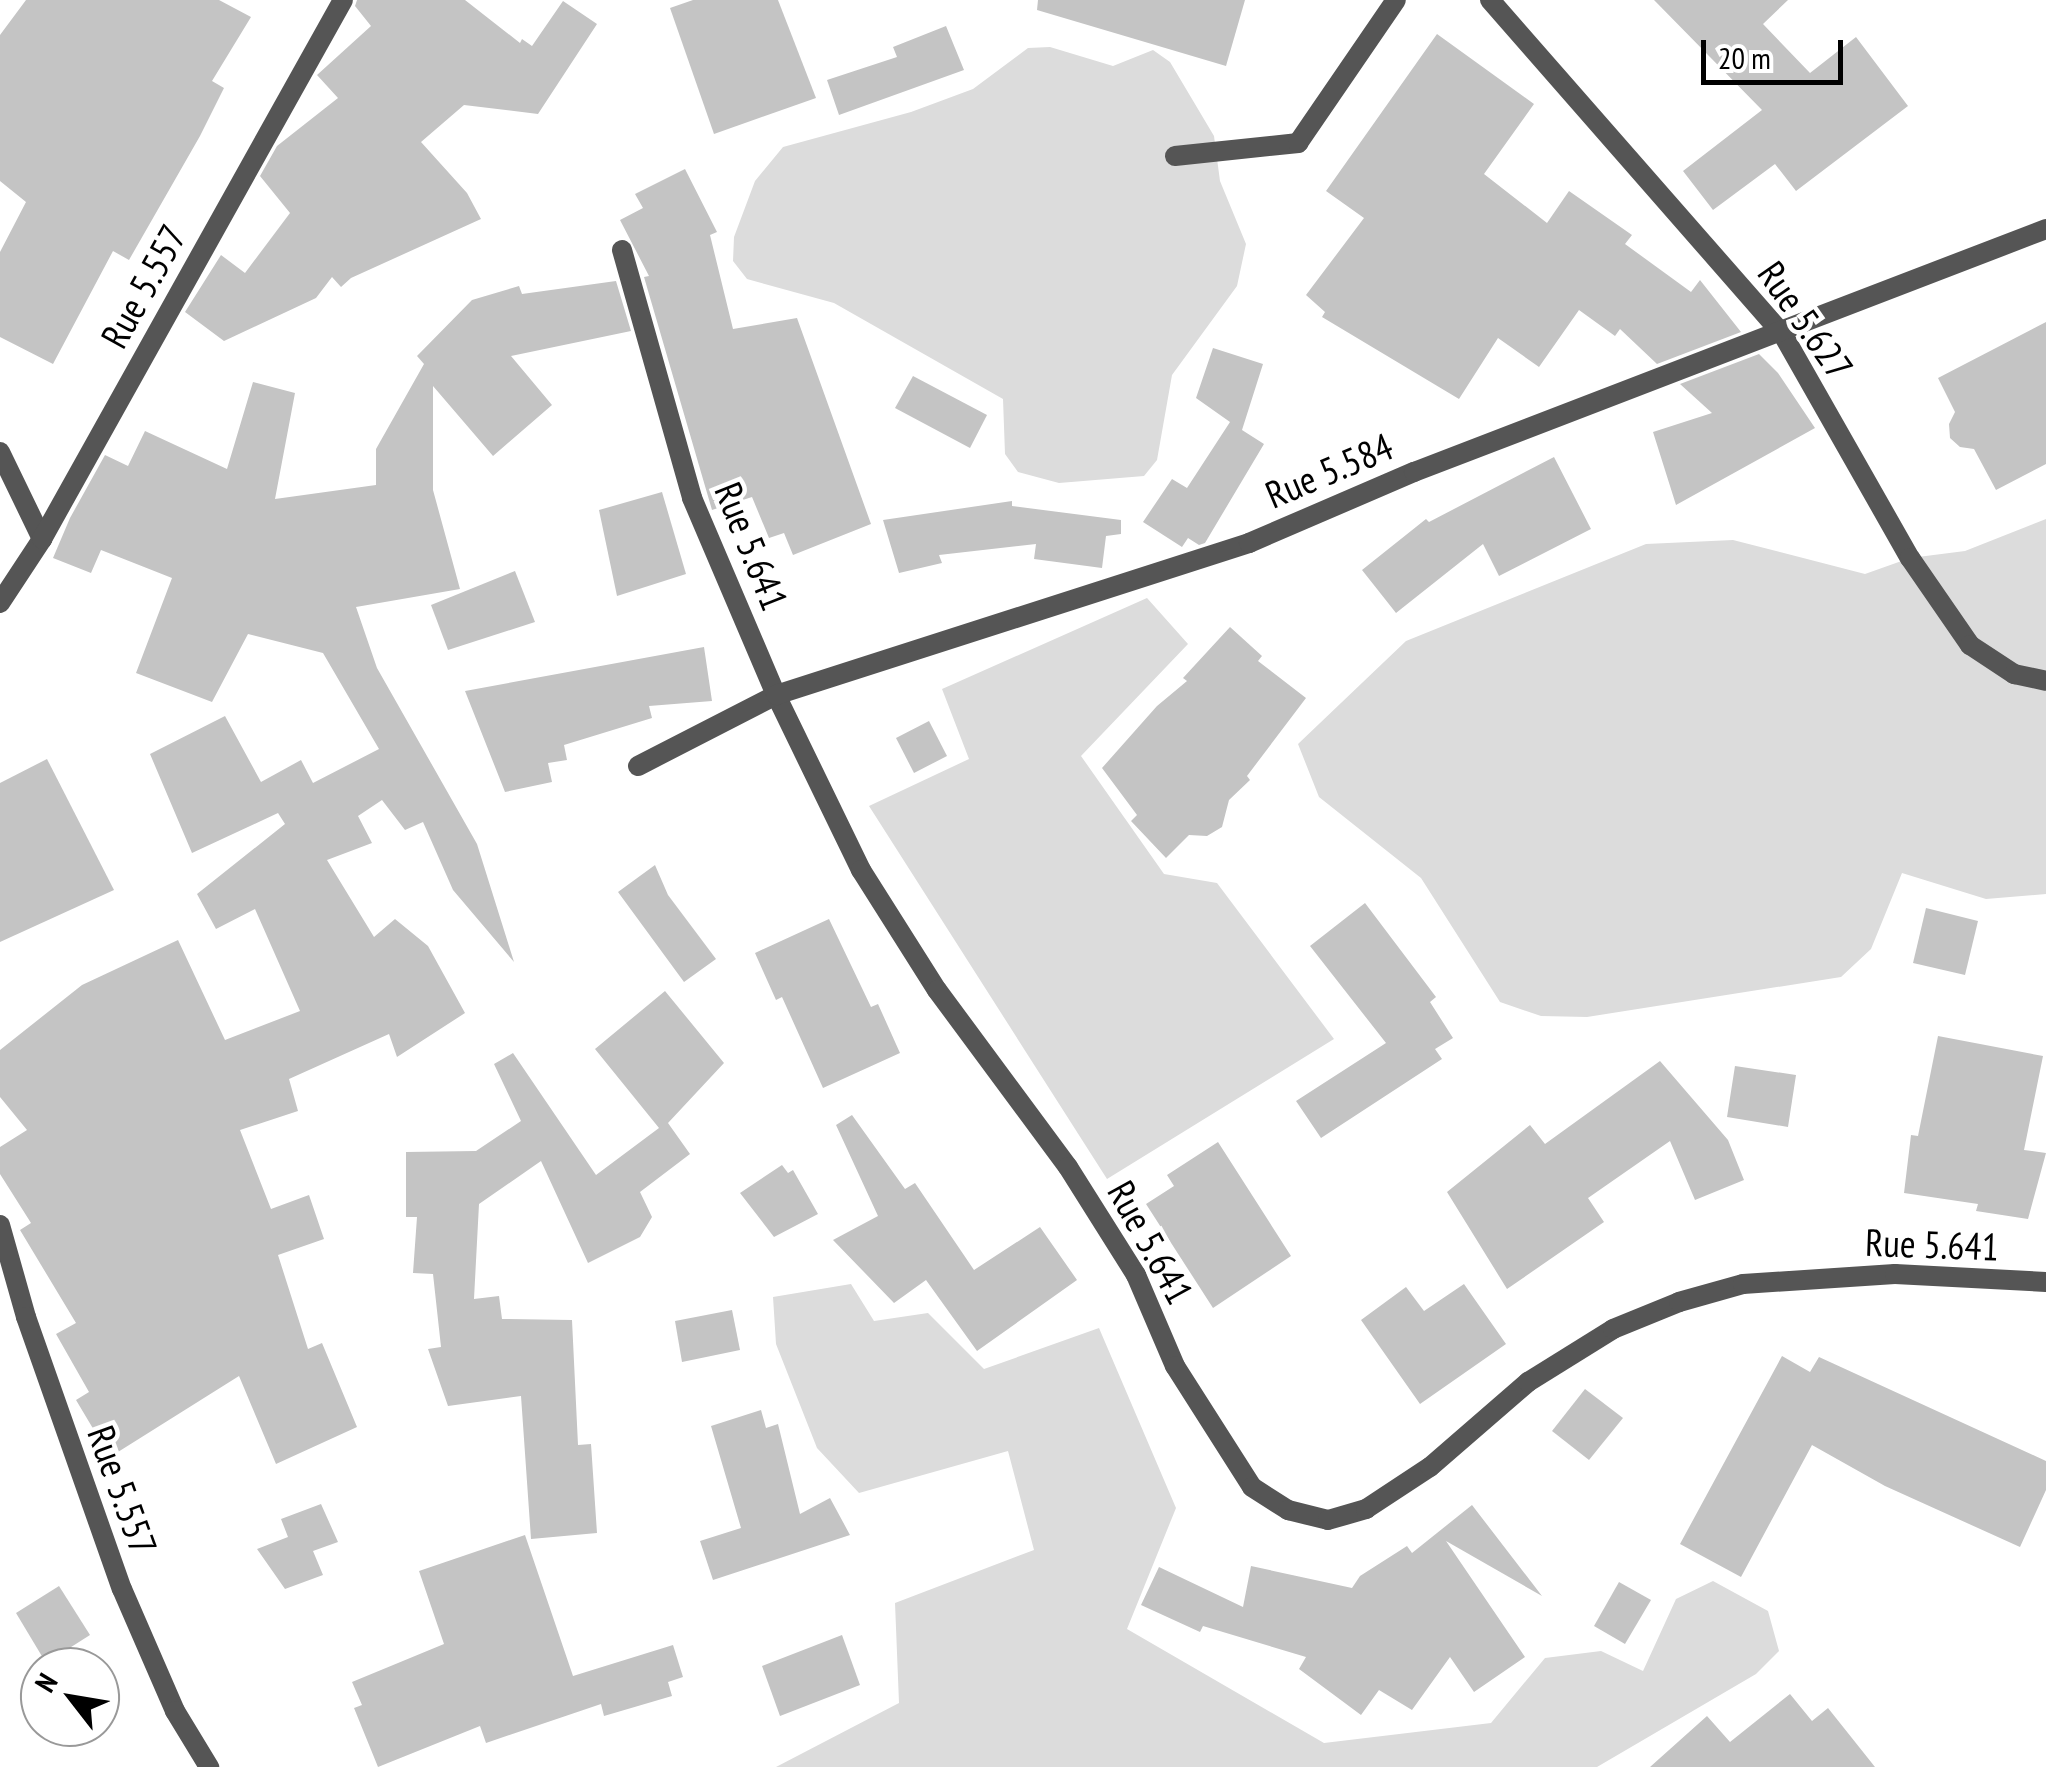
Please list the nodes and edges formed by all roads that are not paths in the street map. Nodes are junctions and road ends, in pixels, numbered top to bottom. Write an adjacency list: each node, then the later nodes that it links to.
1 (342, 0): 9 (street, Rue 5.557)
2 (1396, 0): 4 (street)
3 (1490, 0): 7 (street, Rue 5.627)
4 (1175, 156)
5 (2046, 228): 7 (street, Rue 5.584)
6 (622, 250): 12 (street, Rue 5.641)
7 (1782, 333): 11 (street, Rue 5.627); 12 (street, Rue 5.584)
8 (0, 452): 9 (street)
9 (42, 539): 10 (street, Rue 5.557)
10 (0, 603)
11 (2046, 681)
12 (776, 696): 13 (street, Rue 5.584); 15 (street, Rue 5.641)
13 (638, 766)
14 (0, 1225): 16 (street, Rue 5.557)
15 (2046, 1282)
16 (209, 1767)

